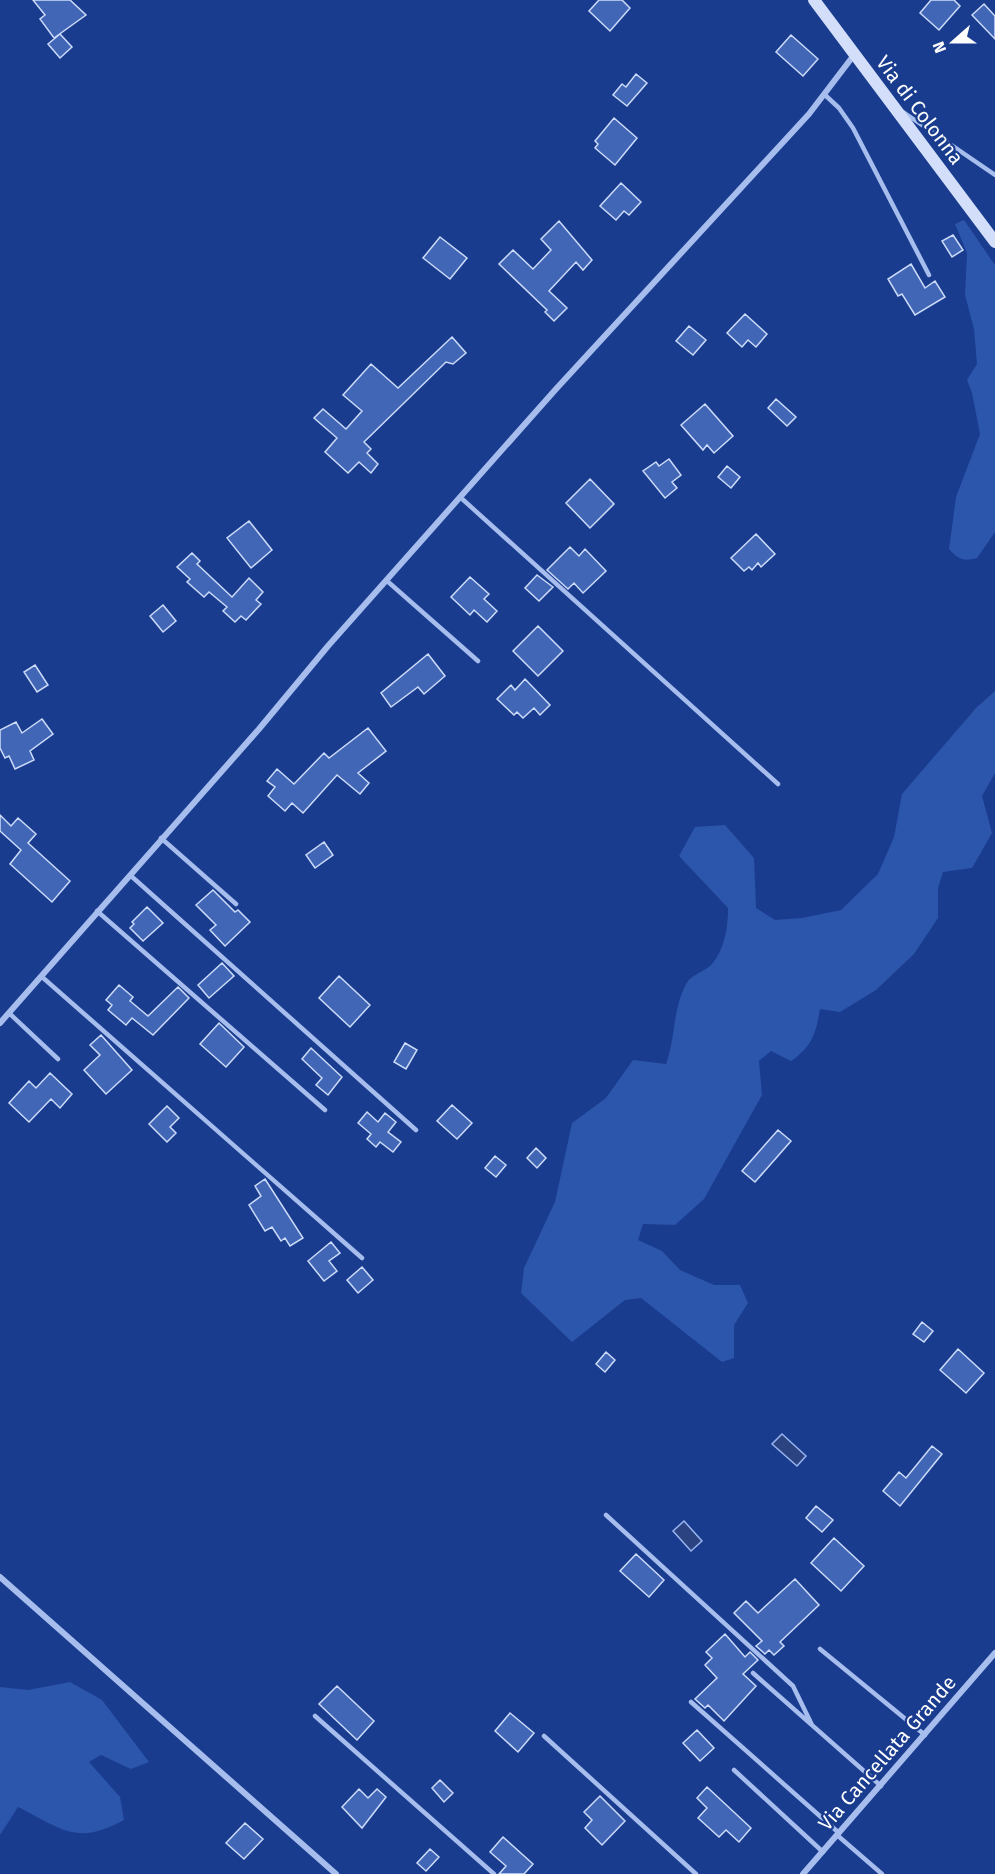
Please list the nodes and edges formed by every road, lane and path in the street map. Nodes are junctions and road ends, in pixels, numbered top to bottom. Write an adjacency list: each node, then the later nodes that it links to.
1 (814, 0): 2 (street, Via di Colonna)
2 (854, 55): 3 (street); 4 (street, Via di Colonna)
3 (824, 94): 7 (lane); 8 (street)
4 (891, 104): 5 (lane); 6 (street, Via di Colonna)
5 (995, 175)
6 (995, 242)
7 (929, 275)
8 (460, 497): 9 (street); 11 (lane)
9 (386, 580): 10 (lane); 12 (street)
10 (478, 661)
11 (778, 784)
12 (162, 838): 13 (street); 14 (lane)
13 (130, 875): 15 (street); 21 (lane)
14 (236, 904)
15 (97, 911): 16 (street); 20 (lane)
16 (41, 976): 17 (street); 22 (lane)
17 (9, 1013): 18 (street); 19 (lane)
18 (0, 1023)
19 (58, 1059)
20 (325, 1110)
21 (416, 1130)
22 (362, 1258)
23 (606, 1515): 30 (lane)
24 (0, 1577): 37 (street)
25 (820, 1649): 31 (lane)
26 (995, 1653): 31 (street, Via Cancellata Grande)
27 (753, 1673): 30 (lane)
28 (692, 1702): 35 (lane)
29 (315, 1716): 38 (lane)
30 (813, 1725): 34 (lane)
31 (925, 1735): 34 (street, Via Cancellata Grande)
32 (544, 1736): 39 (lane)
33 (734, 1770): 36 (lane)
34 (881, 1786): 35 (street, Via Cancellata Grande)
35 (838, 1834): 36 (street, Via Cancellata Grande); 41 (lane)
36 (823, 1852): 40 (street, Via Cancellata Grande)
37 (336, 1874)
38 (494, 1874)
39 (696, 1874)
40 (803, 1874)
41 (882, 1874)

